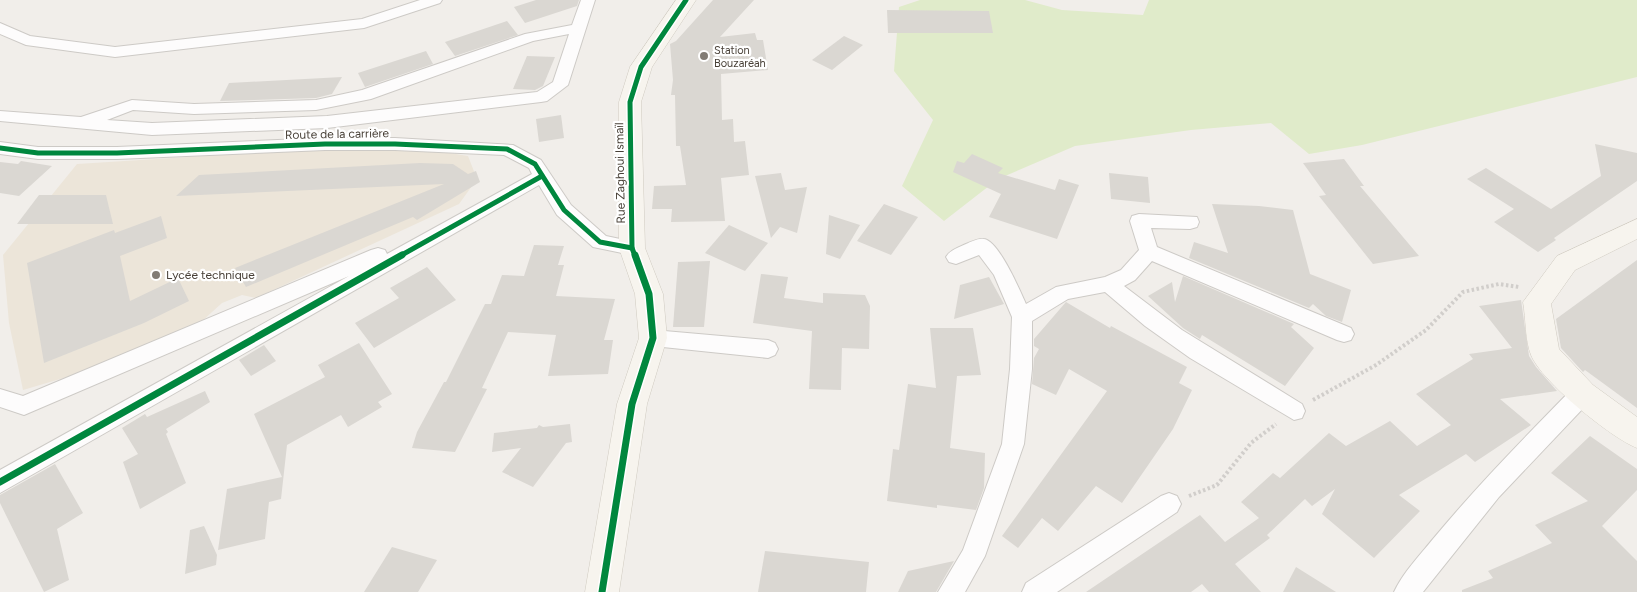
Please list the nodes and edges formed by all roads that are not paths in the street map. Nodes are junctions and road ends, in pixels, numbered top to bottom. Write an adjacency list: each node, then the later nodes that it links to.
1 (435, 0): 4 (street)
2 (588, 0): 5 (street)
3 (680, 4): 13 (street, Rue Zaghoui Ismaïl)
4 (0, 28)
5 (579, 28): 7 (street); 7 (street)
6 (0, 116): 7 (street)
7 (81, 123)
8 (0, 148): 9 (street, Route de la carrière)
9 (542, 176): 10 (street); 13 (street, Route de la carrière)
10 (475, 214): 17 (street); 18 (street)
11 (1190, 222): 14 (street)
12 (1637, 228): 23 (street)
13 (632, 248): 21 (street, Rue Zaghoui Ismaïl)
14 (1149, 252): 16 (street); 20 (street)
15 (956, 257): 19 (street)
16 (1109, 284): 19 (street); 26 (street)
17 (321, 300): 18 (street); 29 (street)
18 (267, 304): 25 (street)
19 (1022, 317): 32 (street)
20 (1344, 334)
21 (653, 338): 22 (street); 31 (street, Rue Zaghoui Ismaïl)
22 (768, 350)
23 (1582, 394): 28 (street); 34 (street)
24 (0, 398): 25 (street)
25 (24, 406): 27 (street)
26 (1294, 411)
27 (0, 412)
28 (1637, 434)
29 (0, 482)
30 (1170, 504): 33 (street)
31 (602, 592)
32 (951, 592)
33 (1035, 592)
34 (1407, 592)

